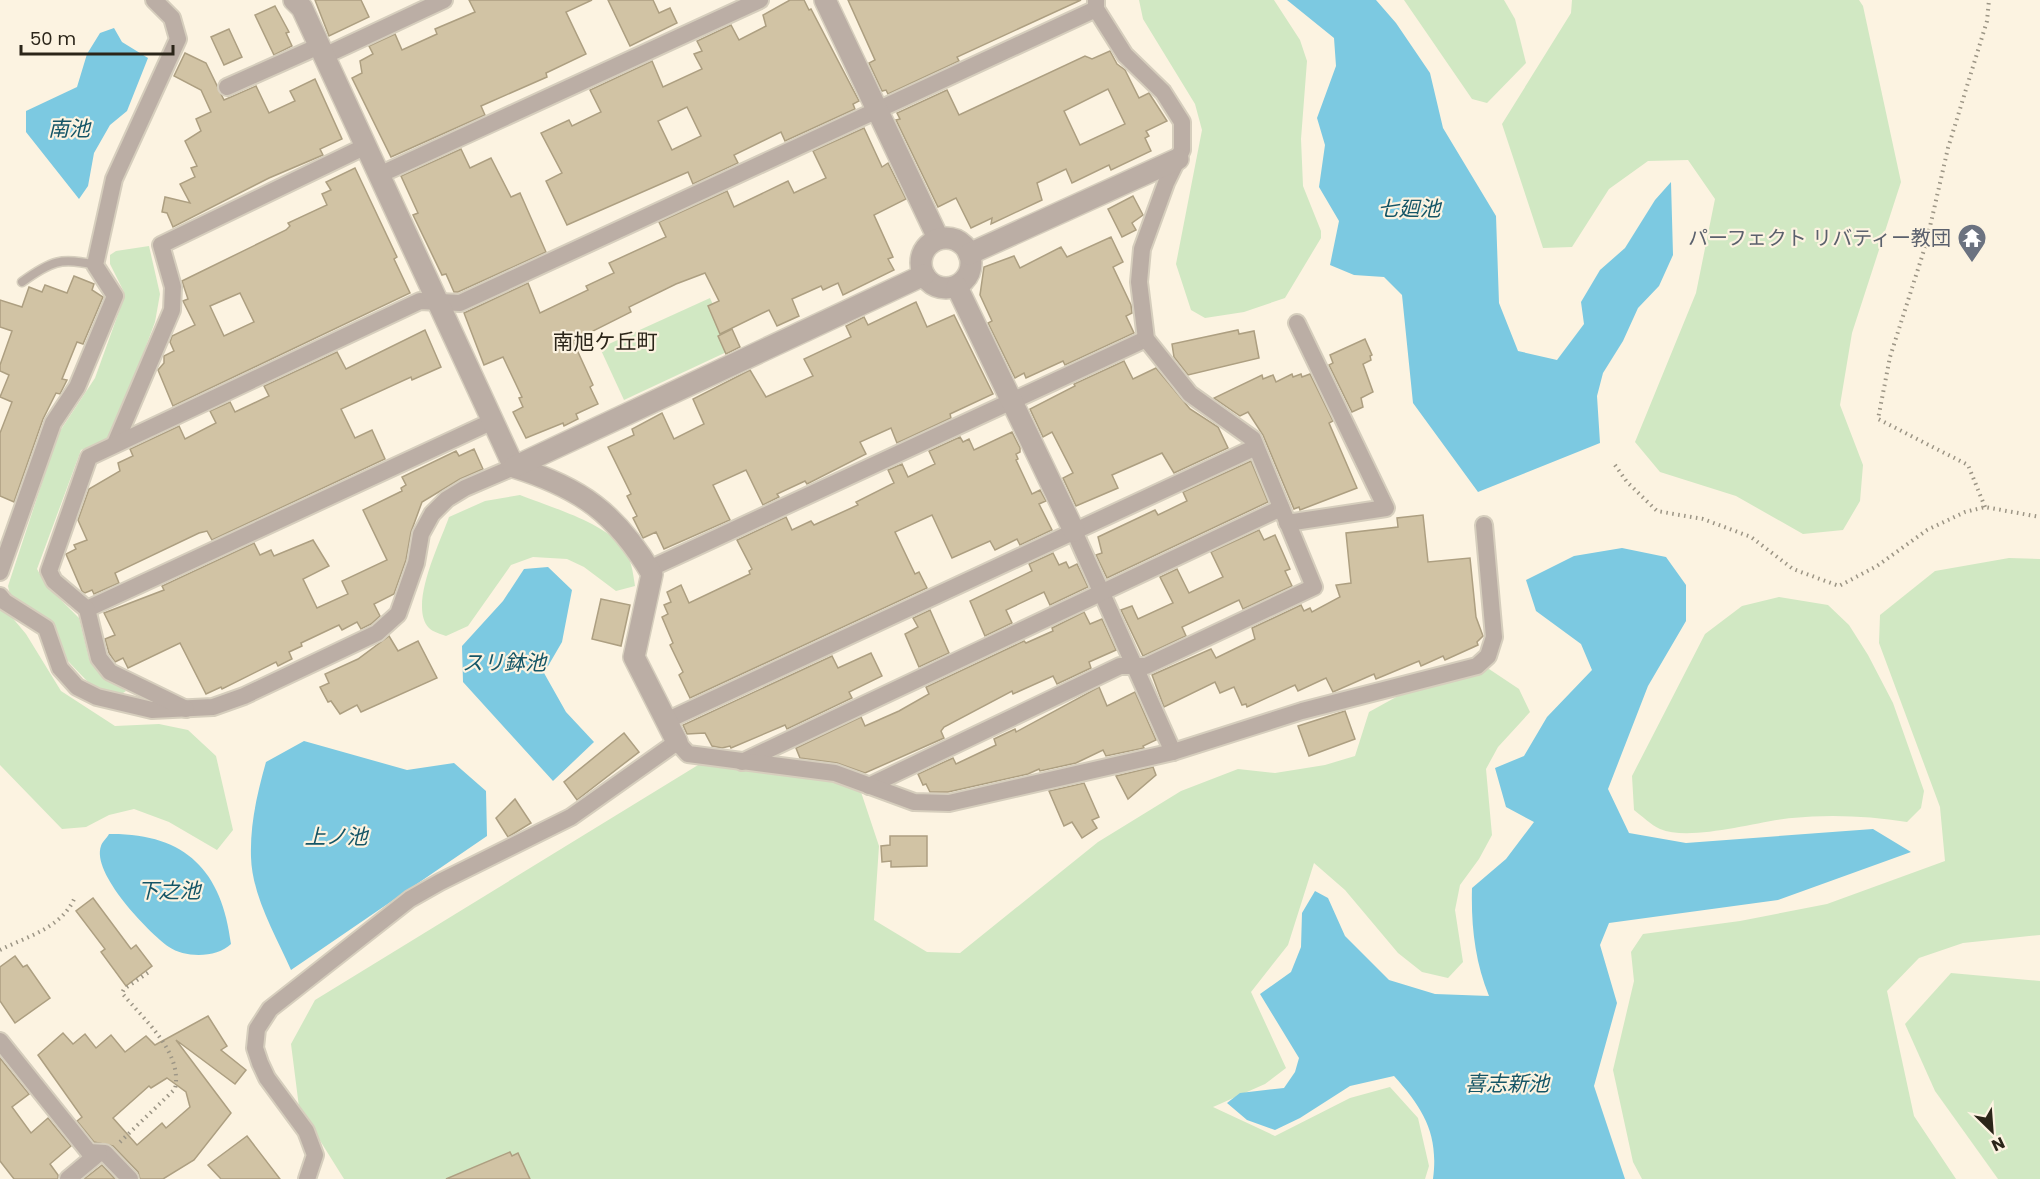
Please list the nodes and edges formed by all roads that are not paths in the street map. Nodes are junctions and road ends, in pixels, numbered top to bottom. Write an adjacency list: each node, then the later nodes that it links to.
1 (154, 0): 15 (street)
2 (294, 0): 7 (street)
3 (444, 0): 7 (street)
4 (760, 0): 12 (street)
5 (825, 0): 9 (street)
6 (1096, 4): 9 (street); 11 (street)
7 (321, 51): 8 (street); 10 (street)
8 (227, 87)
9 (877, 110): 13 (street); 19 (street)
10 (366, 146): 12 (street); 24 (street)
11 (1178, 159): 14 (street); 21 (street)
12 (379, 175): 19 (street)
13 (938, 238): 14 (street); 16 (street)
14 (969, 254): 18 (street)
15 (95, 265): 17 (lane); 31 (street)
16 (924, 275): 18 (street); 26 (street)
17 (22, 282)
18 (957, 287): 22 (street)
19 (437, 302): 23 (street); 24 (street)
20 (1297, 323): 27 (street)
21 (1146, 339): 22 (street); 25 (street)
22 (1012, 401): 29 (street); 30 (street)
23 (493, 421): 26 (street); 34 (street)
24 (115, 444): 34 (street)
25 (1256, 447): 27 (street); 29 (street)
26 (514, 467): 30 (street); 36 (street)
27 (1284, 515): 32 (street); 35 (street)
28 (1484, 525): 39 (street)
29 (1074, 531): 32 (street); 37 (street)
30 (649, 569): 37 (street)
31 (0, 572)
32 (1102, 592): 35 (street); 40 (street)
33 (0, 596): 36 (street)
34 (87, 609): 36 (street)
35 (1135, 666): 39 (street); 41 (street)
36 (186, 709)
37 (666, 720): 38 (street)
38 (677, 742): 40 (street); 46 (street)
39 (1173, 752): 41 (street)
40 (741, 762): 41 (street)
41 (869, 786)
42 (0, 1041): 43 (street)
43 (102, 1153): 44 (street); 45 (street)
44 (68, 1179)
45 (130, 1179)
46 (307, 1179)

